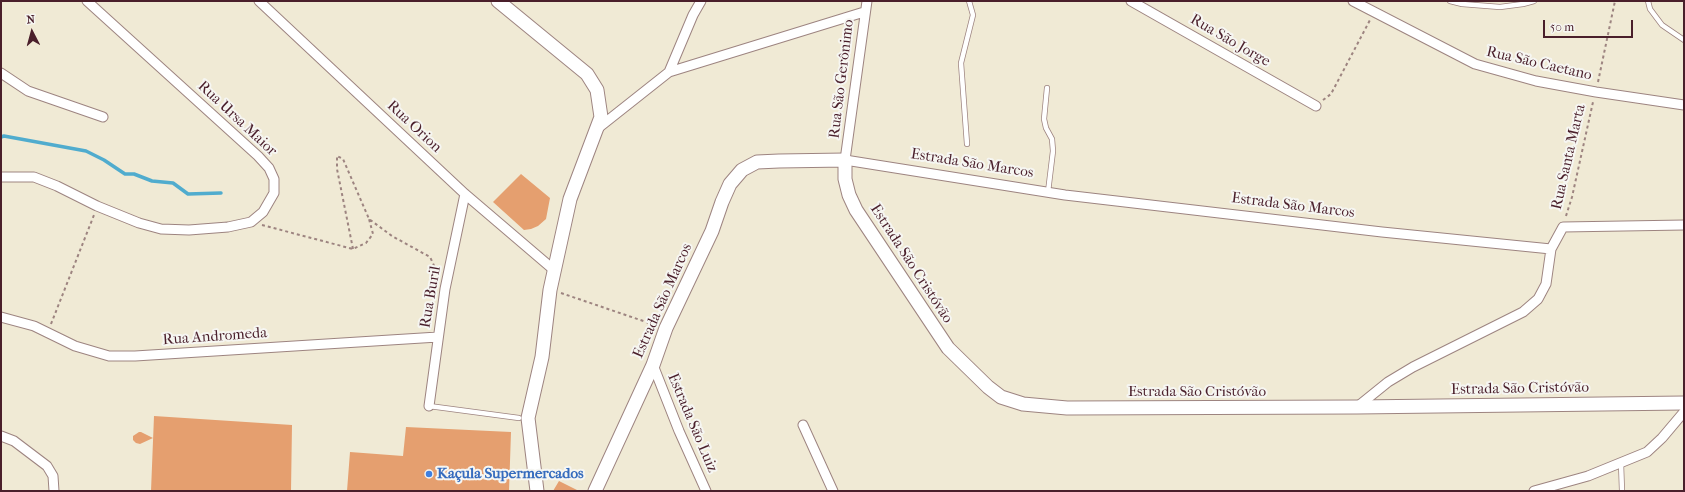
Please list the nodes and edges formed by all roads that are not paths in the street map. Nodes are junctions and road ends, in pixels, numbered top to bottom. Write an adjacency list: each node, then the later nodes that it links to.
1 (88, 1): 23 (street, Rua Ursa Maior)
2 (259, 1): 25 (street, Rua Orion)
3 (498, 1): 20 (street)
4 (701, 1): 14 (street)
5 (867, 1): 12 (street, Rua São Gerônimo)
6 (969, 1): 21 (lane)
7 (1131, 1): 18 (street, Rua São Jorge)
8 (1353, 1): 17 (street, Rua São Caetano)
9 (1450, 1): 10 (lane)
10 (1534, 1)
11 (1648, 1): 13 (lane)
12 (864, 12): 14 (street); 22 (street, Rua São Gerônimo)
13 (1684, 40)
14 (669, 72): 20 (street)
15 (2, 75): 19 (street)
16 (1046, 88): 24 (lane)
17 (1684, 104)
18 (1316, 106)
19 (103, 117)
20 (597, 129): 28 (street)
21 (967, 144)
22 (845, 160): 24 (street, Estrada São Marcos); 31 (street, Estrada São Marcos); 34 (street, Estrada São Cristóvão)
23 (1, 176)
24 (1048, 192): 27 (street, Estrada São Marcos)
25 (465, 194): 28 (street, Rua Orion); 30 (street, Rua Buril)
26 (1684, 225): 27 (street)
27 (1551, 249): 34 (street)
28 (554, 270): 41 (street)
29 (1, 317): 30 (street, Rua Andromeda)
30 (438, 337): 33 (street, Rua Buril)
31 (653, 365): 42 (street, Estrada São Marcos); 43 (street, Estrada São Luiz)
32 (1684, 402): 34 (street, Estrada São Cristóvão)
33 (429, 406): 36 (lane)
34 (1357, 407)
35 (1684, 412): 39 (street)
36 (519, 418)
37 (803, 425): 44 (street)
38 (1, 436): 40 (street)
39 (1621, 463): 45 (street); 46 (lane)
40 (54, 491)
41 (537, 491)
42 (595, 491)
43 (706, 491)
44 (833, 491)
45 (1534, 491)
46 (1622, 491)

